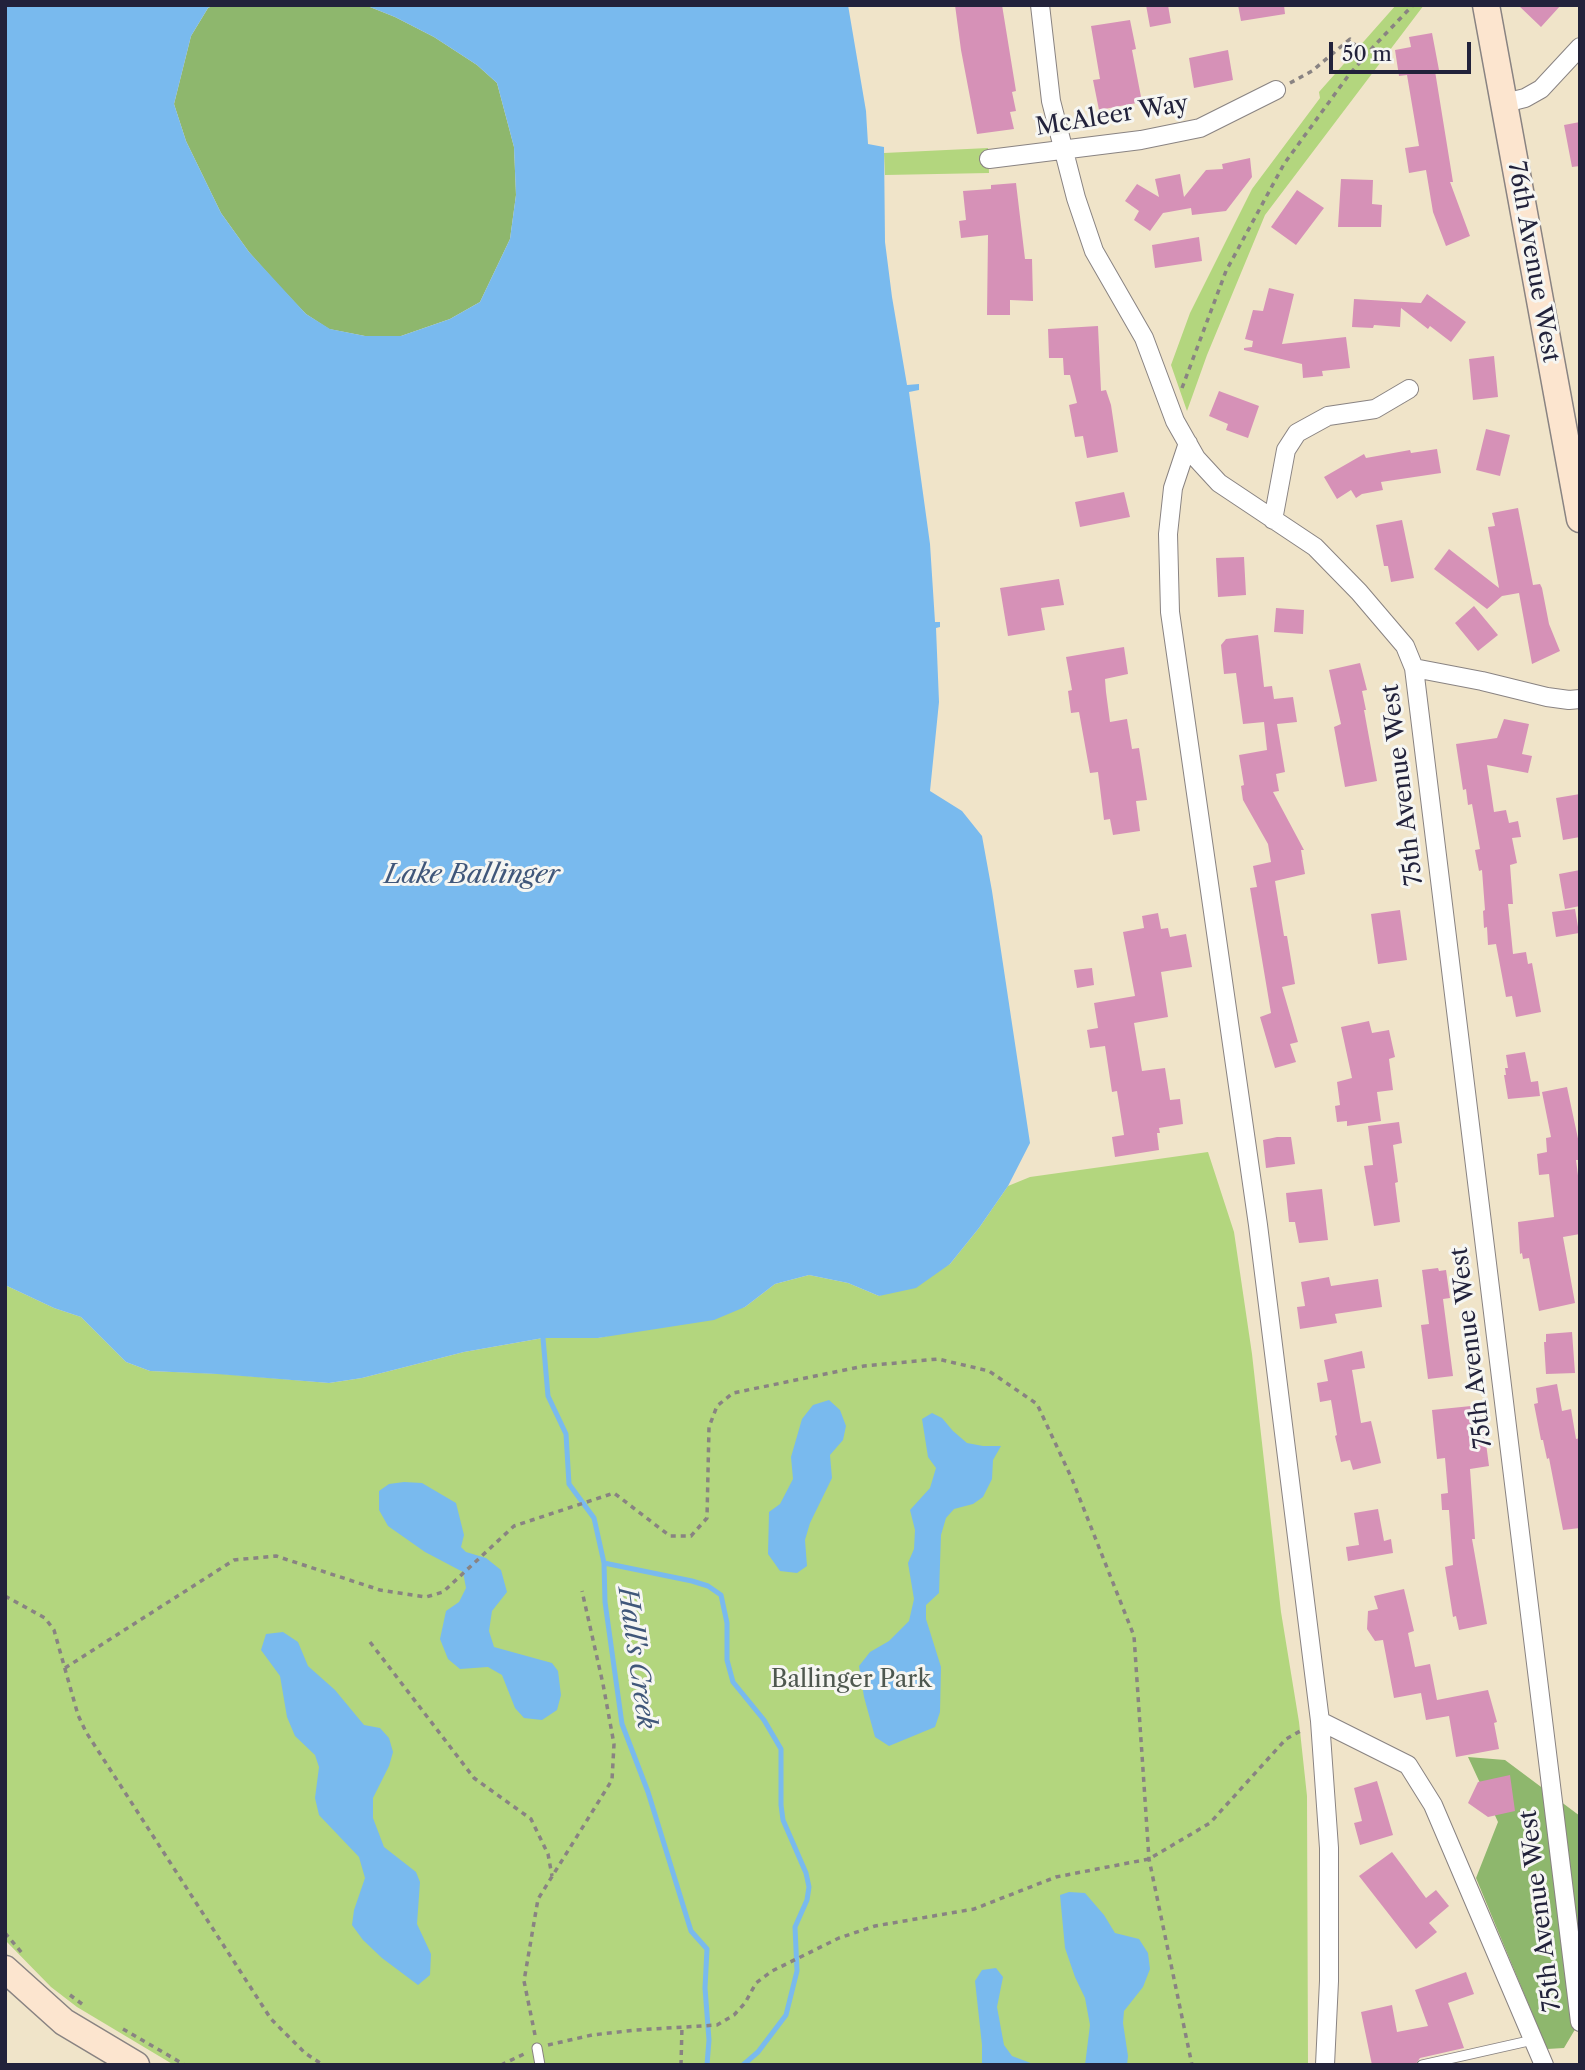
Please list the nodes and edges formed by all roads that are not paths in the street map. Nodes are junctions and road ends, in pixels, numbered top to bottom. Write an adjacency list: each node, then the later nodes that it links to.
1 (1040, 5): 6 (street)
2 (1486, 5): 5 (street, 76th Avenue West)
3 (1580, 47): 5 (street)
4 (1276, 90): 6 (street, McAleer Way)
5 (1505, 103): 10 (street, 76th Avenue West)
6 (1065, 151): 7 (street, McAleer Way); 9 (street)
7 (989, 159)
8 (1409, 389): 11 (street)
9 (1188, 443): 11 (street); 14 (street)
10 (1580, 519)
11 (1273, 520): 12 (street)
12 (1414, 668): 13 (street); 16 (street, 75th Avenue West)
13 (1580, 699)
14 (1320, 1721): 17 (street); 21 (street)
15 (14, 1961): 19 (street)
16 (1580, 2022)
17 (1533, 2040): 22 (lane); 23 (street)
18 (537, 2048): 20 (lane)
19 (136, 2065)
20 (540, 2065)
21 (1325, 2065)
22 (1422, 2065)
23 (1544, 2065)

